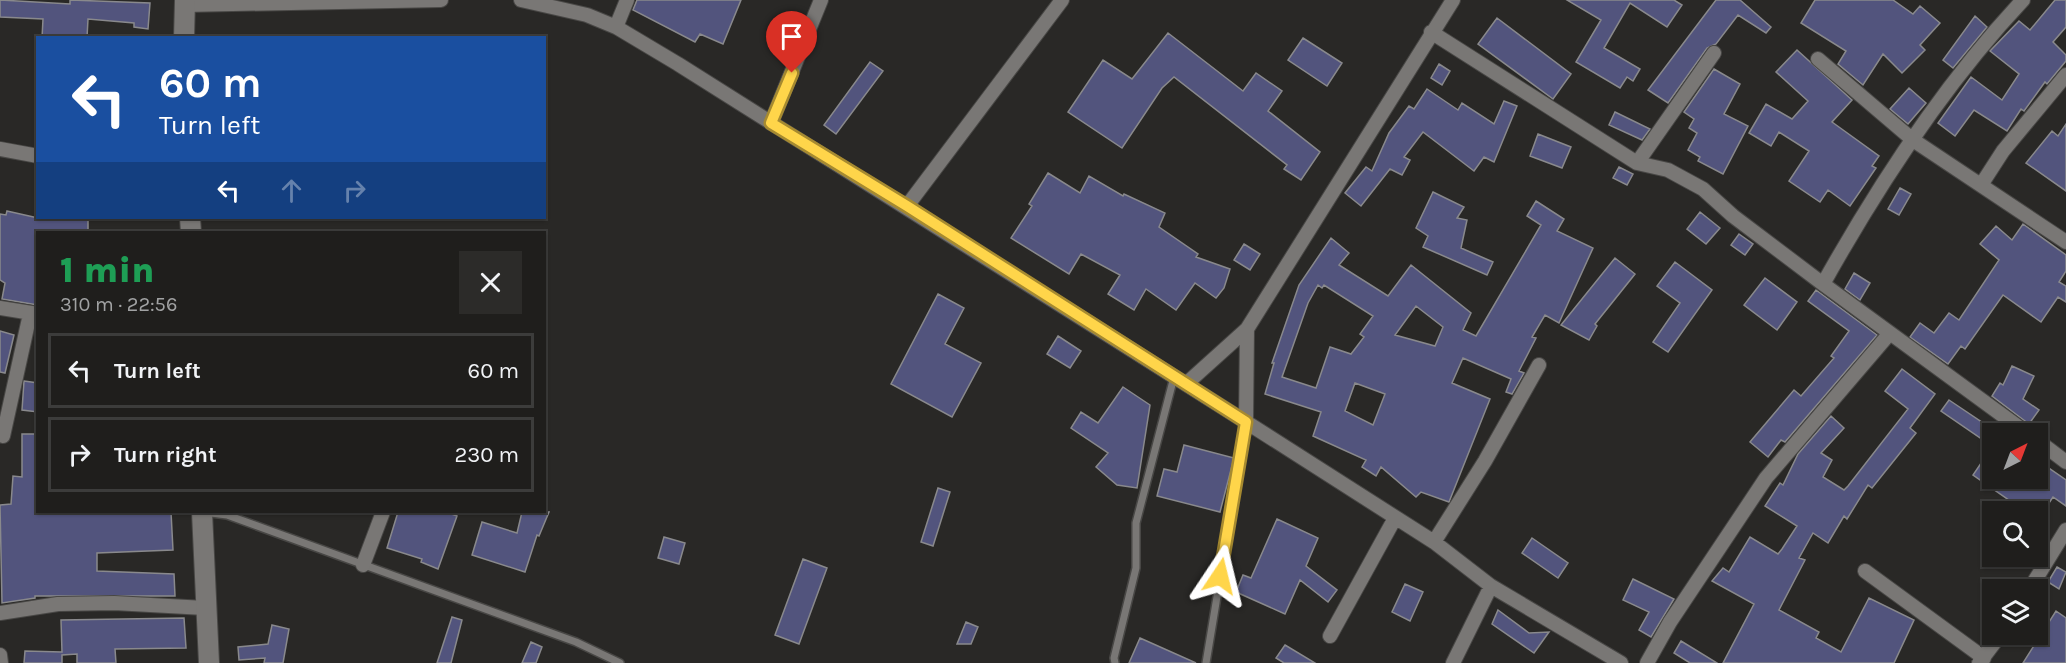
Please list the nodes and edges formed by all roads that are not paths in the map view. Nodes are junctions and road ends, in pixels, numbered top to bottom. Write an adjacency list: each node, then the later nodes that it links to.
1 (441, 0): 8 (street)
2 (521, 0): 9 (street)
3 (627, 0): 9 (street)
4 (821, 0): 15 (street)
5 (1062, 0): 21 (street)
6 (1453, 0): 10 (street)
7 (2023, 0): 16 (street)
8 (185, 2): 11 (street)
9 (616, 27): 15 (street)
10 (1431, 32): 19 (street); 26 (street)
11 (184, 36)
12 (1714, 53): 19 (street)
13 (1818, 59): 16 (street)
14 (2064, 81): 20 (street)
15 (771, 123): 21 (street)
16 (1912, 140): 20 (street); 23 (street)
17 (0, 149): 18 (street)
18 (36, 156)
19 (1637, 163): 23 (street)
20 (1981, 185): 22 (street)
21 (907, 206): 29 (street)
22 (2066, 242)
23 (1824, 284): 27 (street)
24 (0, 308): 25 (street)
25 (34, 314): 32 (street)
26 (1247, 329): 29 (street); 30 (street)
27 (1890, 333): 31 (street); 58 (street)
28 (1539, 365): 40 (street)
29 (1180, 380): 30 (street); 54 (lane)
30 (1246, 422): 38 (street); 55 (lane)
31 (2013, 423)
32 (3, 436)
33 (2048, 448): 34 (street)
34 (2066, 462)
35 (202, 513): 45 (street)
36 (210, 513): 41 (lane)
37 (383, 513): 41 (street)
38 (1395, 518): 40 (street); 47 (street)
39 (2066, 530): 43 (street)
40 (1434, 542): 44 (street)
41 (363, 565): 53 (lane)
42 (1865, 571): 50 (street)
43 (2037, 579)
44 (1491, 586): 56 (street); 57 (street)
45 (205, 608): 46 (street); 52 (street)
46 (0, 613)
47 (1330, 636)
48 (1993, 645): 50 (street)
49 (0, 655): 51 (street)
50 (1982, 661)
51 (1, 663)
52 (209, 663)
53 (620, 663)
54 (1115, 663)
55 (1206, 663)
56 (1453, 663)
57 (1621, 663)
58 (1647, 663)

